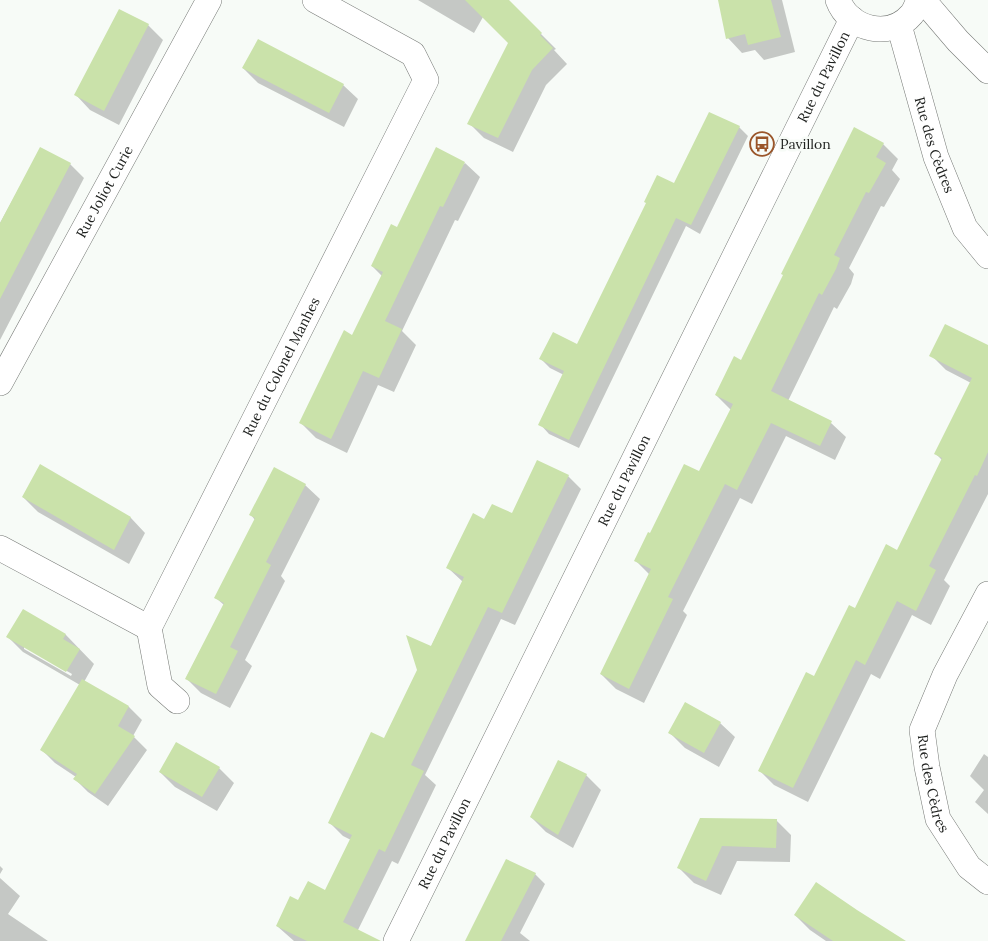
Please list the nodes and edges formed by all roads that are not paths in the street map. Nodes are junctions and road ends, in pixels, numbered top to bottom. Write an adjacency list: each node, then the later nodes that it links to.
1 (209, 0): 9 (street, Rue Joliot Curie)
2 (315, 0): 12 (street, Rue du Colonel Manhes)
3 (919, 0): 6 (street)
4 (923, 0): 7 (street)
5 (845, 10): 6 (street); 15 (street, Rue du Pavillon)
6 (898, 25): 8 (street, Rue des Cèdres)
7 (988, 71)
8 (988, 256)
9 (0, 383)
10 (0, 548): 12 (street)
11 (988, 594): 14 (street, Rue des Cèdres)
12 (149, 628): 13 (street)
13 (177, 701)
14 (988, 882)
15 (396, 941)

